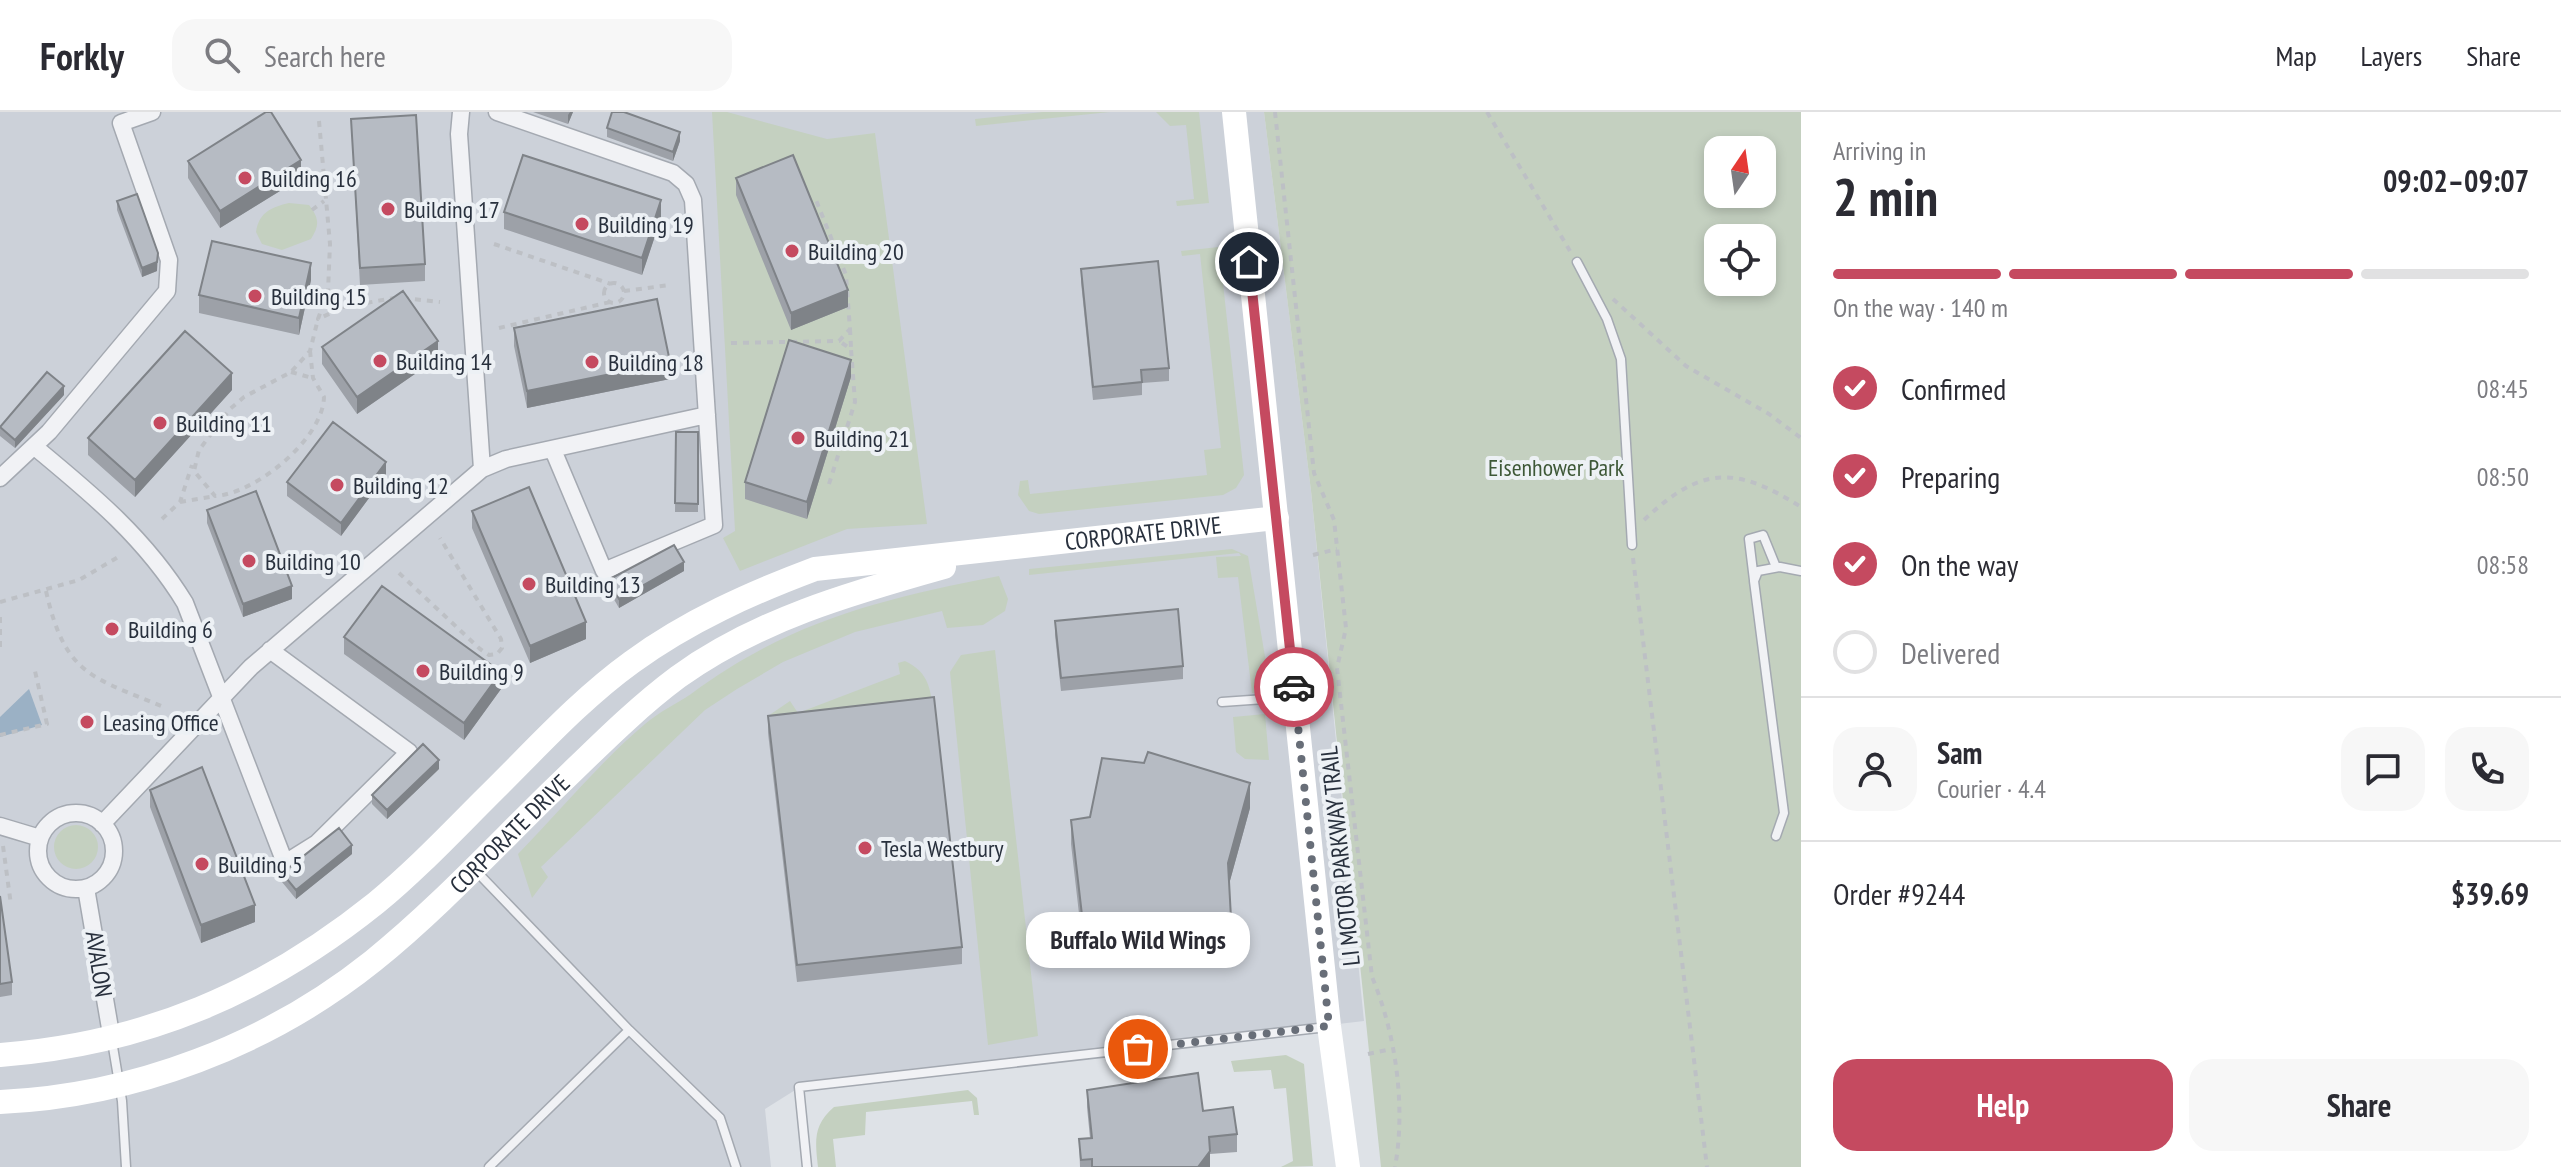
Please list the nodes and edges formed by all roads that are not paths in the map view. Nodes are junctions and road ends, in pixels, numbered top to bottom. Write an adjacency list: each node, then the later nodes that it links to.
1 (152, 112): 7 (street)
2 (461, 112): 9 (street)
3 (497, 112): 6 (street)
4 (1234, 112): 11 (main road)
5 (1577, 262): 12 (lane)
6 (707, 415): 8 (street); 8 (street)
7 (36, 448): 10 (street); 19 (street)
8 (553, 450): 9 (street)
9 (482, 469): 17 (street)
10 (0, 478)
11 (1277, 518): 13 (main road, CORPORATE DRIVE); 18 (main road)
12 (1632, 545)
13 (1012, 548): 25 (main road, CORPORATE DRIVE); 26 (main road, CORPORATE DRIVE)
14 (1776, 567): 15 (lane); 16 (lane); 16 (lane)
15 (1801, 571)
16 (1754, 581): 23 (lane)
17 (270, 650): 19 (street); 19 (street)
18 (1295, 697): 20 (lane); 28 (main road)
19 (221, 698): 21 (street)
20 (1222, 702)
21 (102, 824): 24 (street); 27 (street)
22 (0, 826): 24 (street)
23 (1776, 836)
24 (40, 838): 27 (street)
25 (425, 858): 26 (main road); 30 (main road, CORPORATE DRIVE)
26 (473, 868): 29 (lane); 32 (main road, CORPORATE DRIVE)
27 (86, 888): 30 (street, AVALON)
28 (1329, 1026): 37 (lane); 38 (main road)
29 (629, 1030): 35 (lane); 36 (lane)
30 (112, 1040): 31 (main road, CORPORATE DRIVE); 32 (lane)
31 (0, 1055)
32 (119, 1085): 33 (main road, CORPORATE DRIVE); 34 (lane)
33 (0, 1102)
34 (126, 1167)
35 (489, 1167)
36 (736, 1167)
37 (807, 1167)
38 (1348, 1167)

